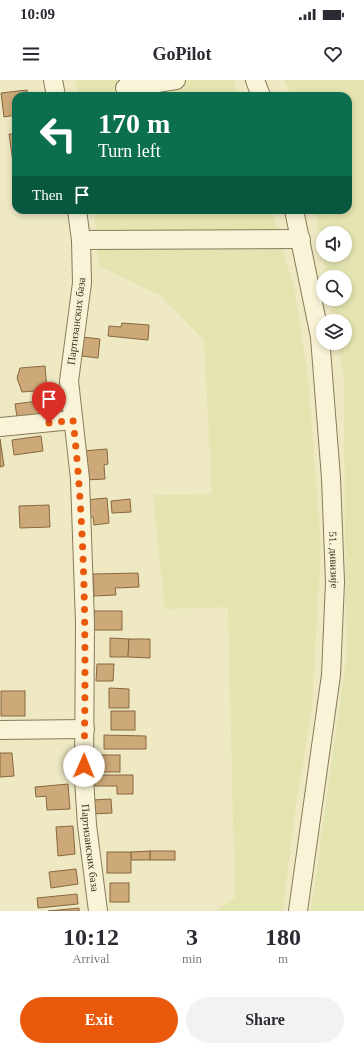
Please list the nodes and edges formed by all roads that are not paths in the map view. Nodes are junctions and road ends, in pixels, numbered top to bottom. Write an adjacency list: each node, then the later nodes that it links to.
1 (53, 80): 5 (street)
2 (176, 80): 4 (street)
3 (255, 80): 6 (street)
4 (125, 88)
5 (55, 92)
6 (260, 92)
7 (78, 214): 10 (street, Партизанских база)
8 (295, 214): 9 (street, 51. дивизије)
9 (301, 239): 10 (street); 16 (street, 51. дивизије)
10 (81, 240): 11 (street, Партизанских база)
11 (73, 420): 12 (street); 14 (street, Партизанских база)
12 (0, 427)
13 (0, 730): 14 (street)
14 (85, 730): 15 (street, Партизанских база)
15 (98, 911)
16 (298, 911)

